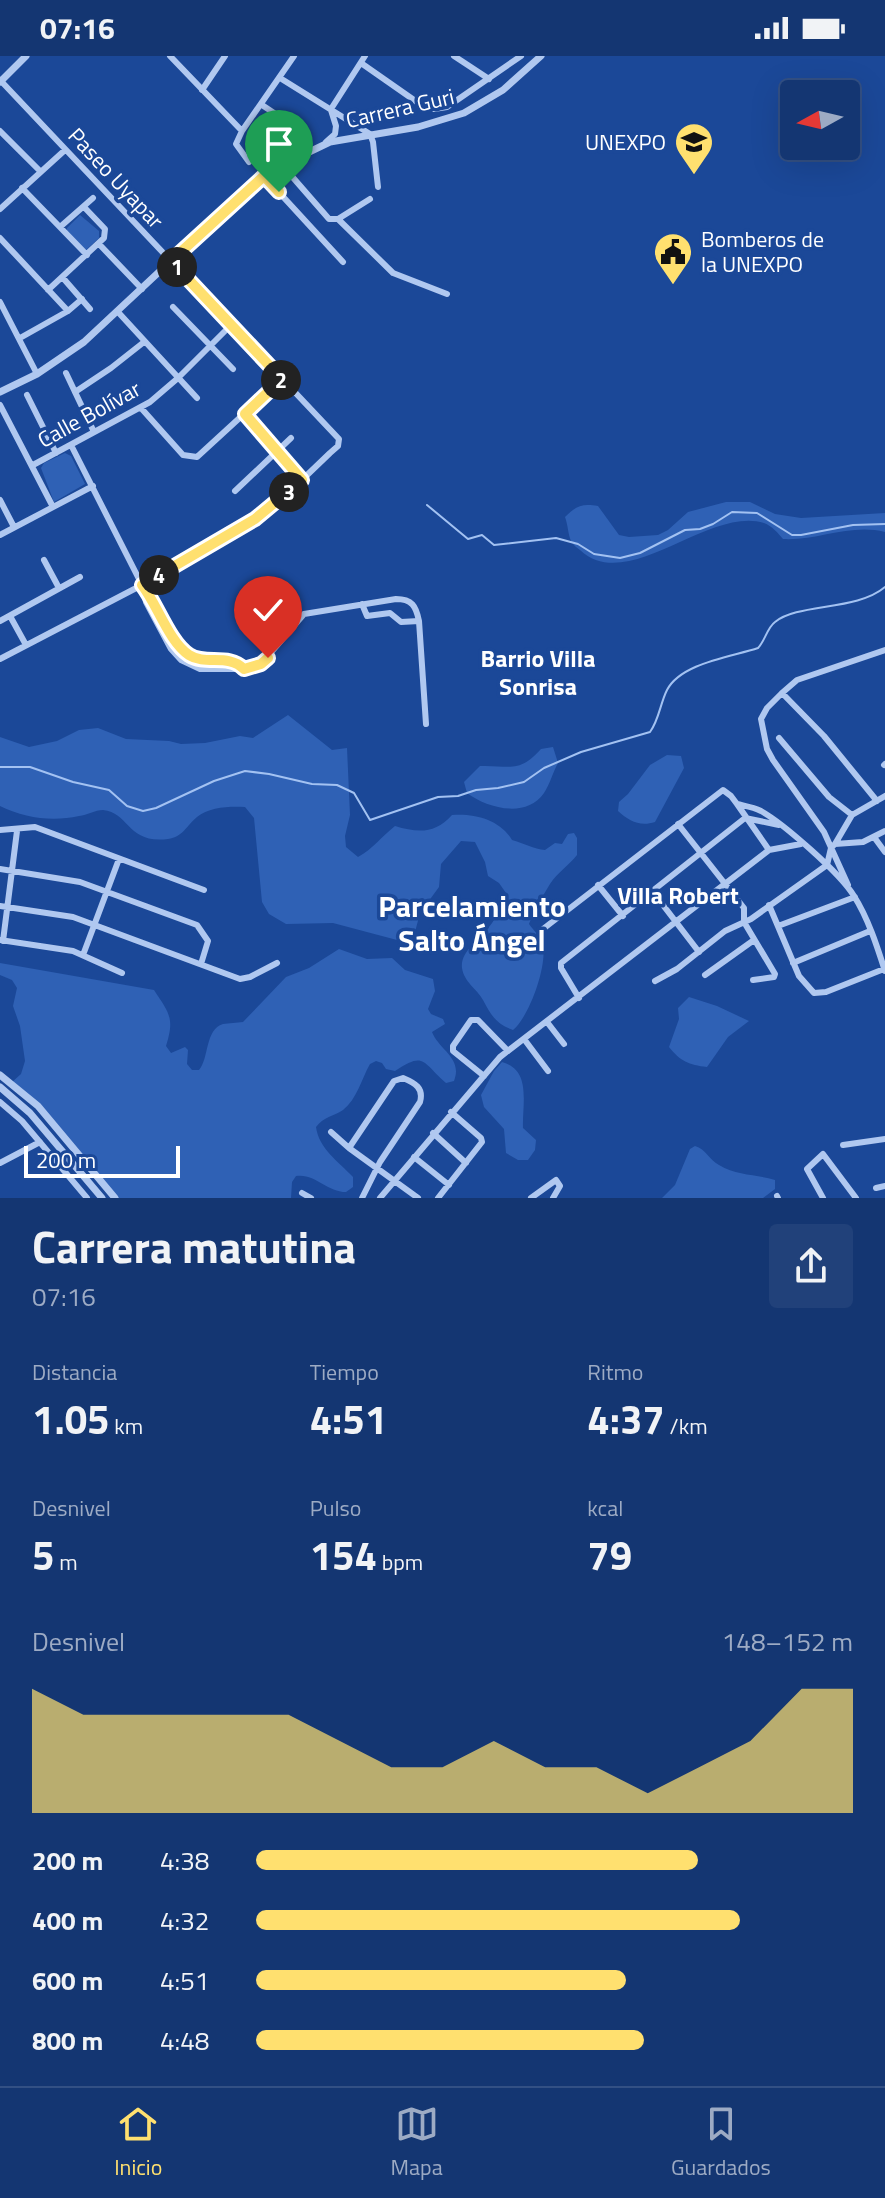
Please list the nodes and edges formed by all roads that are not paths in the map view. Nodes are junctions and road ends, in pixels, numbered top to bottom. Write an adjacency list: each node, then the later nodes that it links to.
1 (26, 56): 12 (street)
2 (170, 56): 13 (street)
3 (225, 56): 13 (street)
4 (294, 56): 10 (street)
5 (365, 56): 9 (street)
6 (454, 56): 11 (street)
7 (521, 56): 11 (street)
8 (541, 56): 18 (street, Carrera Guri)
9 (361, 63): 11 (street); 15 (street)
10 (280, 78): 14 (street); 15 (street)
11 (489, 79)
12 (0, 81): 23 (street, Paseo Uyapar)
13 (202, 90): 17 (street)
14 (262, 105): 16 (street); 17 (street)
15 (331, 109): 18 (street); 22 (street)
16 (286, 122): 20 (street); 21 (street)
17 (242, 131): 24 (street)
18 (370, 134): 22 (street, Carrera Guri); 28 (street)
19 (1, 135): 26 (street)
20 (307, 135)
21 (274, 138)
22 (323, 145): 25 (street, Carrera Guri)
23 (65, 150): 26 (street); 39 (street, Paseo Uyapar)
24 (249, 162)
25 (282, 165): 27 (street, Carrera Guri); 34 (street)
26 (40, 171): 29 (street)
27 (264, 176): 39 (street, Carrera Guri); 40 (street)
28 (378, 187)
29 (22, 188): 33 (street); 35 (street)
30 (93, 198): 32 (street)
31 (370, 199): 34 (street)
32 (84, 207): 35 (street); 37 (street)
33 (0, 209)
34 (338, 219): 44 (street)
35 (60, 227): 38 (street)
36 (0, 238): 43 (street)
37 (99, 244): 38 (street); 42 (street)
38 (87, 255): 41 (street)
39 (171, 261): 42 (street, Carrera Guri); 51 (street, Paseo Uyapar)
40 (343, 262)
41 (63, 278): 43 (street); 45 (street)
42 (142, 289): 50 (street, Carrera Guri)
43 (48, 290): 49 (street)
44 (447, 294)
45 (82, 299): 48 (street); 49 (street)
46 (0, 302): 52 (street)
47 (173, 307): 54 (street)
48 (90, 309)
49 (68, 311): 52 (street)
50 (118, 312): 53 (street); 57 (street, Carrera Guri)
51 (230, 326): 54 (street, Calle Bolívar); 59 (street, Paseo Uyapar)
52 (20, 338): 57 (street)
53 (144, 342): 58 (street); 61 (street)
54 (210, 345): 55 (street); 58 (street, Calle Bolívar)
55 (233, 369)
56 (66, 373): 61 (street)
57 (37, 374): 60 (street, Carrera Guri)
58 (178, 378): 63 (street); 65 (street, Calle Bolívar)
59 (282, 379): 66 (street); 73 (street, Paseo Uyapar)
60 (0, 392)
61 (75, 392): 67 (street)
62 (27, 395): 71 (street)
63 (197, 398)
64 (0, 405): 72 (street)
65 (141, 408): 66 (street); 67 (street, Calle Bolívar)
66 (245, 414): 70 (street)
67 (94, 432): 69 (street, Calle Bolívar)
68 (291, 438): 70 (street)
69 (71, 445): 71 (street, Calle Bolívar); 74 (street)
70 (277, 451): 73 (street); 75 (street)
71 (56, 453): 72 (street, Calle Bolívar)
72 (33, 465): 77 (street)
73 (302, 480): 82 (street)
74 (93, 486): 77 (street); 82 (street)
75 (235, 491)
76 (0, 500): 78 (street)
77 (53, 507): 78 (street)
78 (14, 527): 79 (street)
79 (0, 535)
80 (44, 560): 83 (street)
81 (80, 577): 83 (street)
82 (142, 585): 84 (street); 88 (street)
83 (59, 588): 85 (street)
84 (362, 604): 87 (street); 87 (street)
85 (10, 616): 86 (street); 88 (street)
86 (0, 621)
87 (419, 621): 92 (street)
88 (26, 645): 90 (street)
89 (885, 650): 91 (street)
90 (0, 659)
91 (782, 693): 95 (street); 106 (street)
92 (426, 724)
93 (779, 738): 97 (street)
94 (885, 796): 95 (street)
95 (877, 801): 97 (street)
96 (737, 804): 98 (street); 99 (street); 100 (street)
97 (852, 815): 106 (street)
98 (745, 818): 100 (street); 107 (street); 109 (street)
99 (678, 824): 109 (street); 115 (street)
100 (781, 826): 105 (street)
101 (0, 830): 102 (street)
102 (17, 831): 110 (street); 113 (street)
103 (885, 831): 104 (street)
104 (874, 837): 106 (street); 108 (street)
105 (801, 844): 107 (street); 111 (street)
106 (833, 846): 111 (street); 116 (street)
107 (769, 850): 114 (street)
108 (885, 852)
109 (701, 854): 114 (street); 119 (street)
110 (119, 859): 117 (street); 118 (street)
111 (827, 865): 116 (street); 121 (street)
112 (0, 869): 113 (street)
113 (13, 871): 118 (street); 123 (street)
114 (727, 883): 125 (street); 126 (street)
115 (598, 885): 124 (street); 129 (street)
116 (850, 889): 120 (street)
117 (204, 890)
118 (105, 891): 127 (street); 137 (street)
119 (653, 892): 124 (street); 125 (street)
120 (855, 897): 128 (street); 130 (street)
121 (769, 905): 126 (street); 128 (street)
122 (0, 906): 123 (street)
123 (9, 907): 127 (street); 131 (street)
124 (623, 916): 143 (street)
125 (676, 922): 133 (street); 143 (street)
126 (744, 922): 132 (street); 133 (street)
127 (94, 924): 134 (street); 137 (street)
128 (778, 926): 136 (street)
129 (543, 929)
130 (870, 931): 136 (street); 138 (street)
131 (1, 940): 134 (street)
132 (754, 940): 140 (street); 141 (street)
133 (699, 952): 142 (street)
134 (83, 955): 139 (street)
135 (277, 963): 137 (street)
136 (793, 963): 138 (street)
137 (201, 964)
138 (885, 970)
139 (122, 973)
140 (705, 975)
141 (753, 980)
142 (655, 981)
143 (579, 998): 144 (street)
144 (547, 1022): 145 (street); 146 (street)
145 (524, 1039): 147 (street); 148 (street)
146 (564, 1044)
147 (508, 1051): 150 (street); 150 (street)
148 (548, 1071)
149 (0, 1075): 171 (street)
150 (484, 1076): 153 (street)
151 (0, 1087): 170 (street)
152 (0, 1102): 157 (street)
153 (451, 1112): 155 (street); 162 (street)
154 (331, 1132): 159 (street)
155 (433, 1133): 160 (street); 162 (street)
156 (885, 1139): 158 (street)
157 (40, 1142): 161 (street); 169 (street)
158 (843, 1145)
159 (349, 1148): 163 (street); 163 (street)
160 (414, 1157): 164 (street); 165 (street)
161 (0, 1163)
162 (466, 1163): 165 (street)
163 (377, 1168): 164 (street); 173 (street)
164 (395, 1179): 174 (street); 175 (street)
165 (449, 1185): 176 (street)
166 (885, 1186): 167 (street)
167 (876, 1188)
168 (302, 1193): 172 (street)
169 (87, 1198)
170 (102, 1198)
171 (115, 1198)
172 (311, 1198)
173 (362, 1198)
174 (380, 1198)
175 (418, 1198)
176 (438, 1198)
177 (531, 1198): 178 (street)
178 (553, 1198)
179 (823, 1198): 180 (street)
180 (856, 1198)

